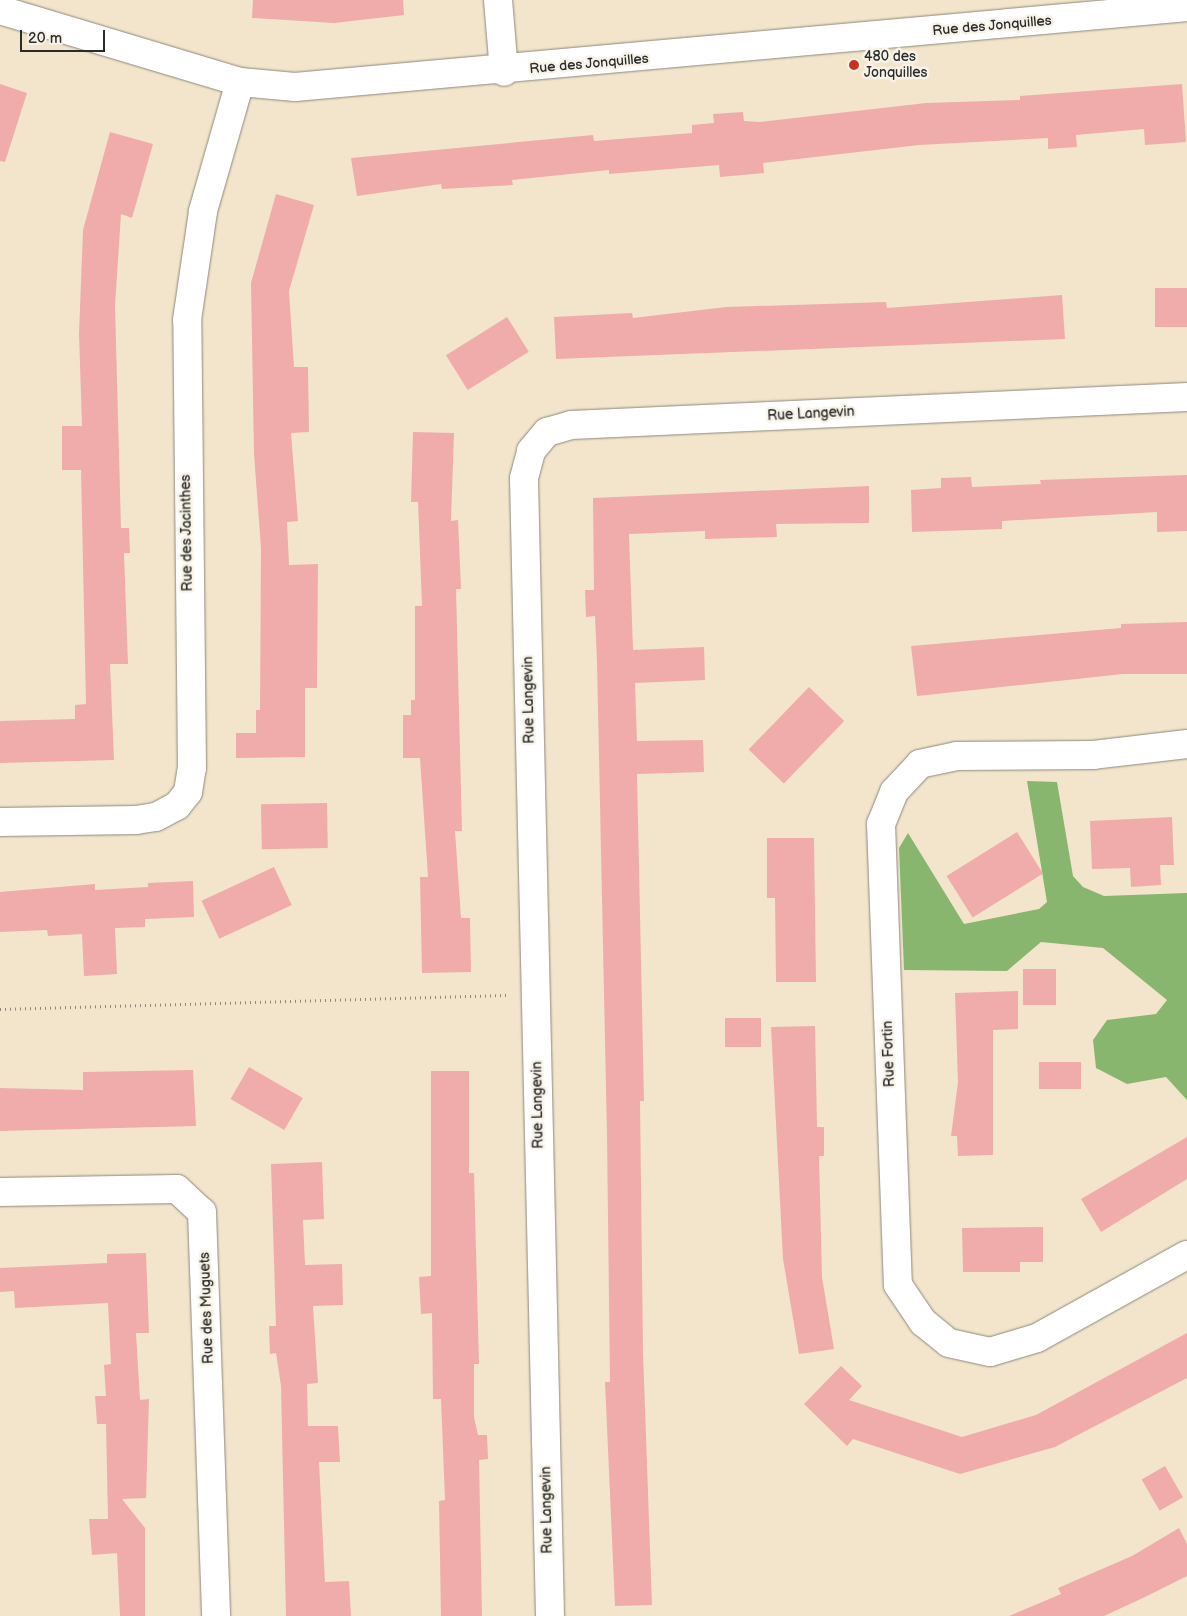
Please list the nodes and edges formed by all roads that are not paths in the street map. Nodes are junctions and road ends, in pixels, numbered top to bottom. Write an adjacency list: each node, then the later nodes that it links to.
1 (498, 0): 4 (street)
2 (1187, 7): 4 (street, Rue des Jonquilles)
3 (0, 10): 5 (street, Rue des Jonquilles)
4 (504, 72): 5 (street, Rue des Jonquilles)
5 (240, 82): 8 (street, Rue des Jacinthes)
6 (1187, 397): 12 (street, Rue Langevin)
7 (1187, 744): 10 (street, Rue Fortin)
8 (0, 822)
9 (0, 1192): 11 (street, Rue des Muguets)
10 (1187, 1255)
11 (216, 1616)
12 (550, 1616)

